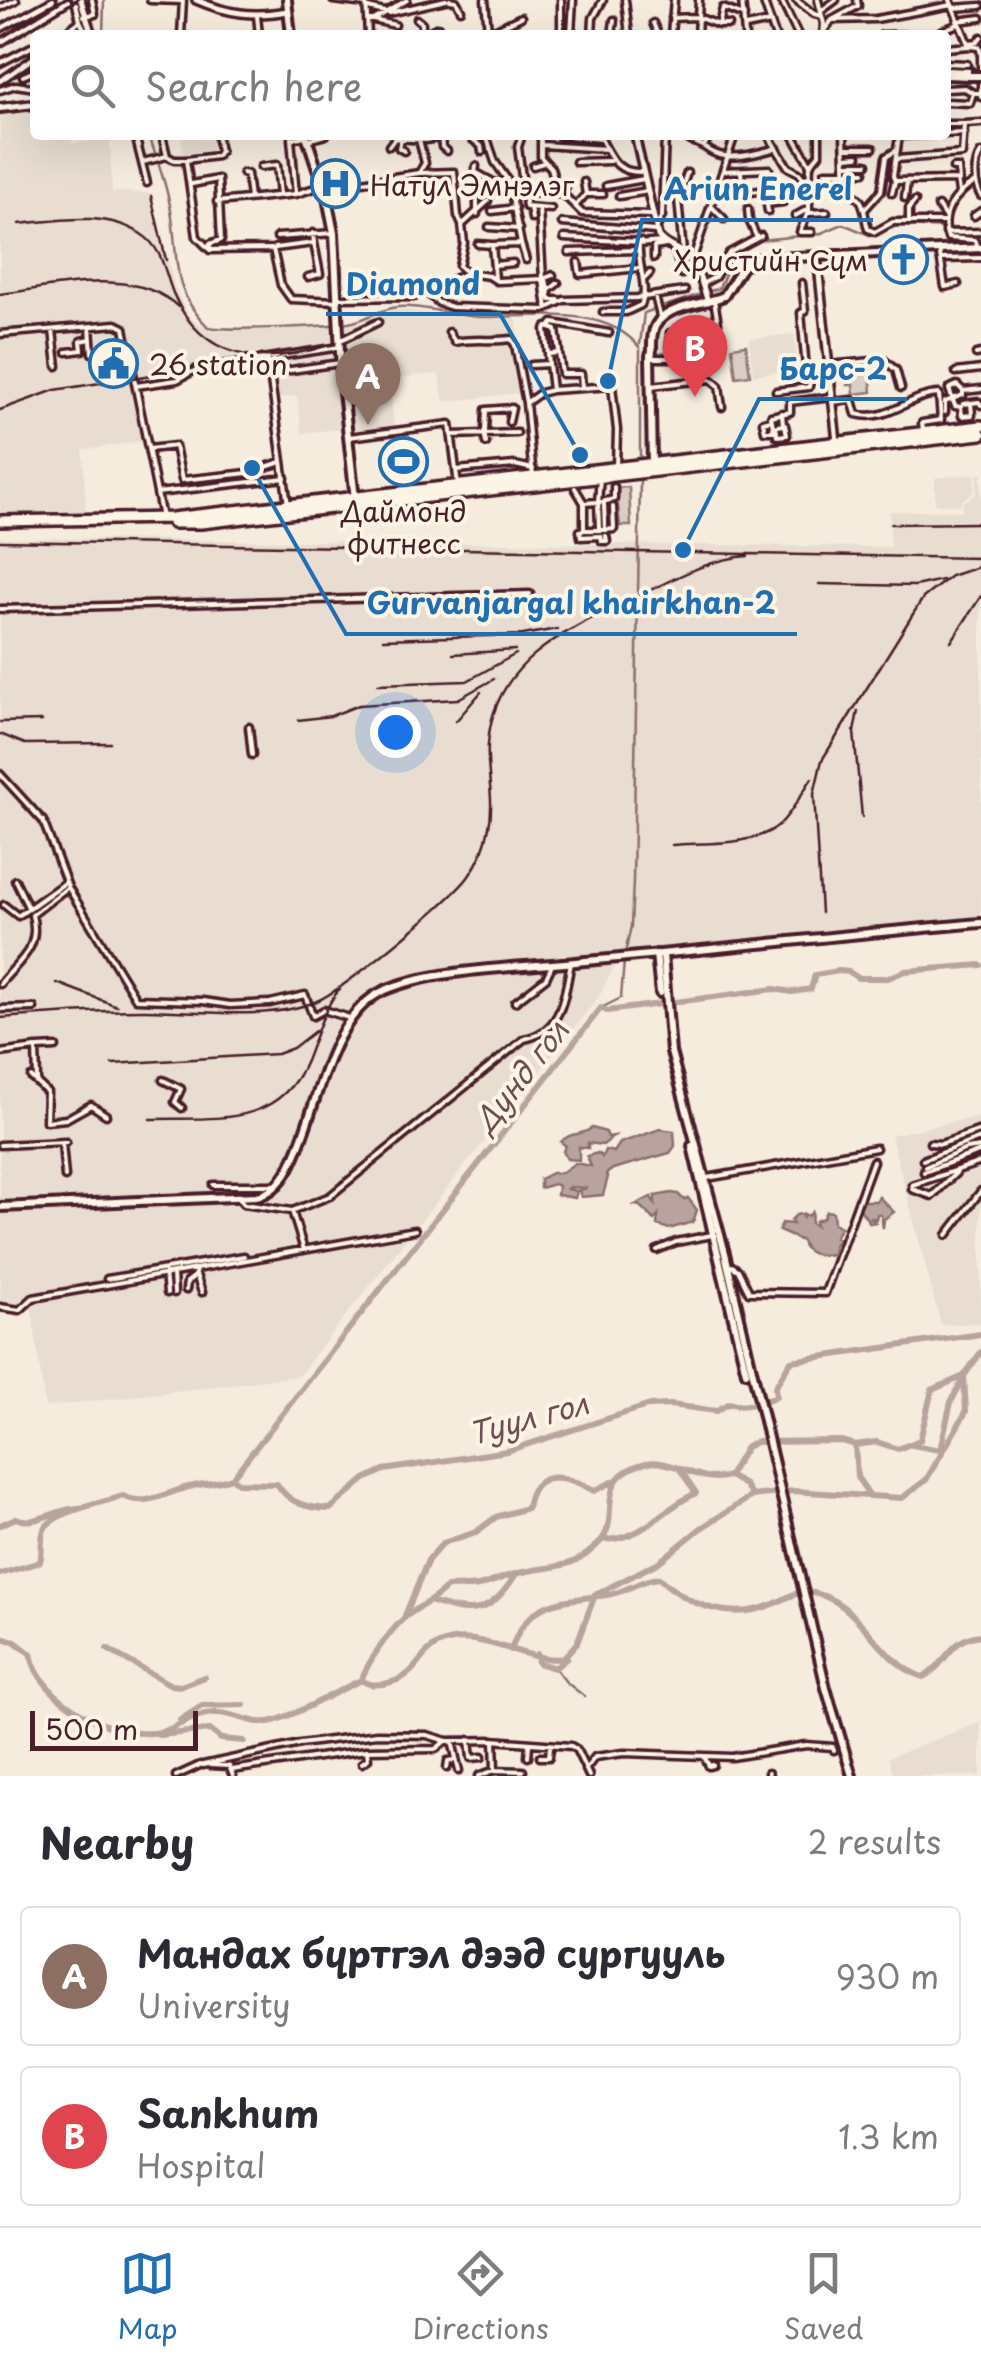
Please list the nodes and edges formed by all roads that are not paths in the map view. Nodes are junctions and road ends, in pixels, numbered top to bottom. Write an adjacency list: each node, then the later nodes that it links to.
1 (16, 0): 31 (street)
2 (54, 0): 55 (street)
3 (92, 0): 39 (street)
4 (150, 0): 5 (street)
5 (182, 0): 58 (street)
6 (196, 0): 27 (street)
7 (287, 0): 33 (main road)
8 (333, 0): 29 (street)
9 (407, 0): 34 (street)
10 (448, 0): 32 (street); 34 (street)
11 (486, 0): 64 (street)
12 (561, 0): 66 (street)
13 (573, 0): 67 (street)
14 (602, 0): 68 (street)
15 (624, 0): 70 (street)
16 (674, 0): 42 (street)
17 (700, 0): 38 (street)
18 (742, 0): 37 (street)
19 (763, 0): 47 (street)
20 (781, 0): 75 (street)
21 (796, 0): 35 (street)
22 (818, 0): 35 (street)
23 (836, 0): 35 (street)
24 (857, 0): 46 (street)
25 (68, 1): 26 (street); 80 (street)
26 (80, 2): 39 (street)
27 (210, 3): 36 (street)
28 (952, 3): 30 (street); 46 (street); 49 (street)
29 (367, 4): 34 (street); 44 (street)
30 (981, 6)
31 (0, 8)
32 (461, 10)
33 (288, 12): 36 (street); 60 (main road)
34 (384, 12): 44 (street)
35 (822, 14): 76 (street)
36 (258, 16): 59 (street)
37 (744, 16): 52 (street); 54 (street)
38 (697, 17): 42 (street); 52 (street); 73 (street)
39 (82, 18): 56 (street); 57 (street)
40 (416, 18): 62 (street)
41 (521, 18): 65 (street)
42 (672, 18): 72 (street)
43 (981, 18): 49 (street)
44 (371, 20): 51 (street); 61 (street)
45 (614, 20): 69 (street)
46 (832, 20): 77 (street)
47 (771, 22): 54 (street); 74 (street)
48 (653, 23): 71 (street)
49 (958, 23): 78 (street); 81 (street)
50 (730, 25): 52 (street)
51 (395, 26)
52 (719, 26)
53 (438, 28): 63 (street)
54 (746, 28)
55 (0, 30)
56 (68, 30)
57 (88, 30)
58 (181, 30)
59 (259, 30)
60 (290, 30)
61 (369, 30)
62 (422, 30)
63 (432, 30)
64 (488, 30)
65 (496, 30)
66 (561, 30)
67 (571, 30)
68 (592, 30)
69 (613, 30)
70 (628, 30)
71 (656, 30)
72 (671, 30)
73 (697, 30)
74 (773, 30)
75 (796, 30)
76 (823, 30)
77 (826, 30)
78 (943, 30)
79 (981, 37): 81 (street)
80 (0, 43)
81 (969, 44): 82 (street); 84 (street)
82 (951, 47)
83 (30, 48): 86 (street)
84 (981, 54): 88 (street)
85 (30, 60): 91 (street)
86 (0, 63)
87 (951, 70): 88 (main road, bridge)
88 (981, 70): 95 (street)
89 (30, 72): 90 (street)
90 (23, 76)
91 (0, 81)
92 (30, 87): 94 (street)
93 (951, 89): 95 (street)
94 (0, 90)
95 (979, 95): 96 (street)
96 (951, 102)
97 (30, 105): 98 (main road)
98 (0, 108)
99 (951, 124): 100 (street)
100 (964, 124): 101 (street); 102 (street)
101 (981, 127)
102 (964, 132): 103 (street); 143 (street)
103 (951, 133)
104 (137, 140): 147 (street)
105 (163, 140): 140 (street)
106 (218, 140): 144 (street)
107 (290, 140): 186 (street)
108 (307, 140): 174 (main road)
109 (392, 140): 129 (street)
110 (400, 140): 139 (street)
111 (419, 140): 163 (street)
112 (442, 140): 136 (street)
113 (473, 140): 137 (street)
114 (488, 140): 167 (street)
115 (520, 140): 183 (street)
116 (541, 140): 128 (street)
117 (600, 140): 131 (street)
118 (636, 140): 166 (street)
119 (665, 140): 224 (street)
120 (690, 140): 130 (street)
121 (707, 140): 130 (street)
122 (733, 140): 141 (street)
123 (771, 140): 132 (street)
124 (796, 140): 151 (street)
125 (819, 140): 151 (street)
126 (844, 140): 133 (street)
127 (898, 140): 135 (street)
128 (542, 145): 131 (street); 148 (street)
129 (389, 146)
130 (704, 146): 141 (street)
131 (606, 148): 146 (street)
132 (777, 148): 141 (street); 176 (street)
133 (844, 148): 134 (street); 145 (street)
134 (872, 148)
135 (898, 150): 143 (street); 206 (street)
136 (446, 152)
137 (482, 152)
138 (981, 154): 177 (street)
139 (393, 155)
140 (165, 156): 144 (street); 147 (street)
141 (728, 156): 157 (street)
142 (858, 156): 145 (street)
143 (897, 159): 168 (street)
144 (186, 160): 173 (street)
145 (845, 160): 150 (street); 160 (street)
146 (610, 161): 149 (street); 166 (street)
147 (144, 162): 172 (street)
148 (543, 162): 153 (street); 165 (street)
149 (576, 162)
150 (867, 164)
151 (810, 165): 176 (street)
152 (476, 166): 167 (street)
153 (534, 166)
154 (261, 167): 189 (street)
155 (953, 168): 171 (street)
156 (769, 169): 158 (street)
157 (723, 172): 158 (street); 200 (street)
158 (741, 172): 180 (street)
159 (825, 172): 160 (street)
160 (845, 172): 161 (street); 206 (street)
161 (864, 172)
162 (243, 173): 193 (street)
163 (419, 173): 190 (street); 221 (street)
164 (687, 173): 245 (street)
165 (552, 174)
166 (644, 175): 175 (street); 181 (street)
167 (507, 180): 209 (street)
168 (895, 181): 169 (street); 185 (street)
169 (908, 181): 171 (street); 194 (street)
170 (584, 182): 187 (street)
171 (959, 182): 182 (street)
172 (147, 183)
173 (192, 184): 197 (street); 242 (street)
174 (322, 185): 186 (street); 190 (main road)
175 (606, 186)
176 (809, 186): 180 (street); 210 (street)
177 (978, 186): 182 (street); 192 (street)
178 (566, 187): 184 (street)
179 (478, 189): 212 (street)
180 (764, 189): 198 (street)
181 (648, 191): 191 (street); 213 (street)
182 (959, 192): 218 (street)
183 (526, 193): 184 (street); 202 (street)
184 (558, 193): 199 (street)
185 (892, 193)
186 (296, 194): 189 (street)
187 (586, 194): 188 (street); 199 (street)
188 (603, 194)
189 (280, 196): 193 (street)
190 (326, 196): 229 (main road)
191 (619, 196)
192 (981, 196)
193 (250, 198): 197 (street)
194 (905, 198)
195 (488, 201): 212 (street)
196 (915, 201): 219 (street)
197 (217, 202): 242 (street)
198 (783, 202)
199 (576, 204): 213 (street)
200 (710, 206): 216 (street); 254 (street)
201 (938, 206): 218 (street)
202 (528, 207): 203 (street); 209 (street); 217 (street)
203 (540, 208): 204 (street); 262 (street)
204 (551, 209)
205 (748, 210): 249 (street)
206 (864, 210): 219 (street)
207 (981, 210): 215 (street)
208 (492, 211): 209 (street)
209 (516, 211): 223 (street)
210 (808, 211): 211 (street); 214 (street); 225 (street)
211 (828, 212)
212 (477, 214): 221 (street)
213 (651, 214): 224 (street)
214 (794, 216)
215 (974, 216)
216 (724, 218)
217 (532, 219)
218 (945, 220): 219 (street); 226 (street)
219 (909, 222)
220 (562, 223): 224 (street)
221 (462, 224): 257 (street)
222 (489, 227): 223 (street)
223 (520, 229): 236 (street)
224 (656, 230): 237 (street)
225 (812, 232)
226 (945, 232): 227 (street); 239 (street)
227 (981, 232)
228 (313, 233): 229 (street); 230 (street); 233 (street)
229 (334, 233): 274 (main road)
230 (277, 236)
231 (564, 238): 232 (street)
232 (641, 242): 237 (street); 243 (street)
233 (314, 243): 240 (street); 261 (street)
234 (478, 244): 235 (street)
235 (492, 244): 236 (street); 255 (street)
236 (521, 244): 251 (street)
237 (663, 244): 238 (street); 247 (street)
238 (674, 248): 245 (street); 260 (street)
239 (980, 248): 241 (main road)
240 (273, 249): 242 (street); 274 (street)
241 (939, 249): 246 (main road); 250 (street)
242 (210, 250)
243 (638, 250): 244 (street); 256 (street)
244 (569, 252)
245 (683, 252): 254 (street)
246 (817, 254): 271 (main road); 277 (street)
247 (654, 258)
248 (981, 258): 250 (street)
249 (725, 259): 254 (street); 271 (street)
250 (941, 259): 267 (street)
251 (526, 260)
252 (578, 262): 256 (street)
253 (513, 263): 255 (street)
254 (693, 263): 271 (street)
255 (494, 265): 263 (street)
256 (638, 268): 264 (street)
257 (467, 273): 263 (street); 270 (street)
258 (650, 273): 264 (street)
259 (552, 274): 262 (street)
260 (682, 274)
261 (308, 277)
262 (544, 278): 263 (street); 268 (street); 276 (street)
263 (496, 280)
264 (642, 280): 272 (street)
265 (558, 283): 268 (street)
266 (802, 283): 278 (street)
267 (958, 284)
268 (548, 291): 275 (street)
269 (685, 291): 273 (street)
270 (426, 292): 274 (street); 276 (street)
271 (707, 295): 280 (main road); 284 (street); 296 (main road)
272 (645, 298): 273 (street); 275 (street); 279 (street)
273 (656, 299): 280 (street)
274 (338, 300): 291 (main road)
275 (564, 300): 276 (street)
276 (547, 309)
277 (823, 309): 278 (street); 302 (street)
278 (805, 311): 303 (street)
279 (604, 312)
280 (660, 314): 296 (main road)
281 (378, 322): 291 (street)
282 (90, 326): 285 (street); 290 (street); 307 (street)
283 (550, 327): 287 (street); 294 (street); 295 (street)
284 (689, 327)
285 (54, 330): 289 (street); 300 (street)
286 (449, 332): 318 (street)
287 (610, 332)
288 (670, 333): 296 (street)
289 (0, 334)
290 (91, 339): 292 (street); 293 (street)
291 (340, 344): 297 (street); 298 (main road)
292 (67, 352)
293 (92, 352)
294 (559, 353): 295 (street); 309 (street)
295 (548, 354): 299 (street)
296 (651, 358): 308 (main road)
297 (268, 359): 306 (street); 307 (street)
298 (340, 363): 306 (street); 315 (main road)
299 (549, 364): 301 (street); 312 (street)
300 (56, 366)
301 (531, 366)
302 (829, 366): 303 (street); 310 (street); 317 (street)
303 (812, 369): 313 (street)
304 (981, 370): 305 (street)
305 (956, 372)
306 (270, 374): 339 (street)
307 (136, 386): 337 (street)
308 (652, 386): 322 (street); 340 (main road)
309 (582, 388): 312 (street); 341 (street)
310 (900, 388)
311 (981, 389): 314 (street)
312 (552, 390): 318 (street)
313 (776, 390)
314 (963, 393): 316 (street); 316 (street); 320 (street)
315 (343, 396): 334 (main road); 353 (main road)
316 (952, 398): 320 (street); 323 (street)
317 (832, 400): 324 (street); 331 (street); 335 (street)
318 (526, 403): 344 (street)
319 (972, 403): 320 (street); 320 (street); 321 (street)
320 (962, 405)
321 (981, 405)
322 (722, 407)
323 (945, 412)
324 (782, 413): 325 (street); 328 (street)
325 (772, 420): 328 (street); 328 (street)
326 (509, 422): 329 (street)
327 (981, 426): 331 (highway)
328 (779, 428)
329 (485, 432): 330 (street); 333 (street); 336 (street)
330 (517, 433)
331 (931, 434): 332 (highway); 335 (highway); 338 (highway)
332 (981, 434)
333 (452, 436): 334 (street); 342 (street)
334 (349, 437): 353 (main road)
335 (837, 442): 338 (highway)
336 (486, 443)
337 (149, 449): 339 (street); 351 (street)
338 (792, 451): 340 (highway)
339 (281, 462): 346 (street)
340 (649, 466): 343 (highway)
341 (616, 468): 343 (highway); 344 (highway)
342 (456, 470): 344 (street); 348 (street)
343 (633, 470): 345 (highway)
344 (533, 473): 347 (highway)
345 (600, 477): 347 (highway); 355 (street)
346 (285, 478): 351 (street); 357 (street)
347 (503, 484): 348 (highway); 352 (highway)
348 (458, 485): 352 (highway)
349 (614, 487): 355 (street)
350 (575, 488): 354 (street)
351 (157, 493): 358 (street)
352 (387, 498): 353 (highway)
353 (354, 501): 357 (highway)
354 (584, 503): 355 (street); 360 (street)
355 (600, 503): 360 (street)
356 (612, 507): 360 (street)
357 (279, 509): 358 (highway)
358 (162, 521): 359 (highway)
359 (0, 523)
360 (602, 533)
361 (530, 594): 362 (street)
362 (0, 609)
363 (249, 726): 364 (street)
364 (252, 755)
365 (0, 774): 367 (street)
366 (15, 880): 369 (street)
367 (67, 884): 369 (street); 374 (street); 379 (street)
368 (4, 905): 369 (street)
369 (29, 908)
370 (981, 922): 371 (main road)
371 (660, 954): 372 (main road); 378 (main road)
372 (571, 963): 373 (main road); 403 (street)
373 (552, 964): 375 (street); 379 (main road)
374 (0, 984)
375 (515, 1002)
376 (34, 1008): 377 (street)
377 (0, 1009)
378 (663, 1011): 406 (main road); 409 (main road)
379 (349, 1018): 399 (main road)
380 (56, 1047): 381 (street)
381 (34, 1048): 382 (street); 385 (street)
382 (0, 1053)
383 (163, 1080): 384 (street)
384 (182, 1108)
385 (106, 1115)
386 (981, 1130): 387 (street)
387 (930, 1144)
388 (0, 1146): 396 (street)
389 (981, 1146): 391 (street); 395 (street)
390 (876, 1148): 397 (street)
391 (923, 1160)
392 (873, 1161): 412 (street)
393 (981, 1162): 394 (street)
394 (960, 1169): 394 (street)
395 (924, 1170)
396 (65, 1177)
397 (707, 1178)
398 (213, 1185): 399 (street)
399 (280, 1185): 401 (main road)
400 (981, 1190): 405 (street)
401 (238, 1196): 402 (main road); 403 (street)
402 (0, 1207)
403 (292, 1211): 407 (street)
404 (416, 1230): 407 (street)
405 (947, 1235)
406 (712, 1236): 408 (street); 409 (main road)
407 (304, 1250): 410 (street)
408 (657, 1250)
409 (721, 1254): 412 (main road)
410 (234, 1262): 411 (street); 411 (street)
411 (195, 1269): 413 (street); 414 (street); 418 (street); 419 (street)
412 (725, 1270): 446 (main road)
413 (153, 1272): 416 (street); 417 (street)
414 (172, 1272): 415 (street); 415 (street)
415 (165, 1273): 416 (street)
416 (146, 1278): 417 (street)
417 (109, 1280): 420 (street)
418 (186, 1290)
419 (202, 1292)
420 (0, 1307)
421 (469, 1740): 422 (street); 424 (street); 430 (street)
422 (494, 1740): 425 (street); 439 (street)
423 (445, 1741): 424 (street); 428 (street); 435 (street)
424 (452, 1741): 433 (street)
425 (529, 1745): 426 (street); 431 (street)
426 (550, 1747): 432 (street); 440 (street)
427 (835, 1749): 429 (street)
428 (368, 1750): 434 (street); 442 (street)
429 (704, 1756): 436 (street); 440 (street)
430 (482, 1757)
431 (528, 1757)
432 (540, 1757)
433 (456, 1760): 437 (street); 438 (street)
434 (362, 1763)
435 (202, 1764): 442 (street); 443 (street)
436 (713, 1765)
437 (447, 1768)
438 (460, 1770)
439 (495, 1770): 441 (street); 444 (street)
440 (585, 1770): 445 (street)
441 (522, 1771)
442 (232, 1773)
443 (176, 1776)
444 (479, 1776)
445 (589, 1776)
446 (849, 1776)

